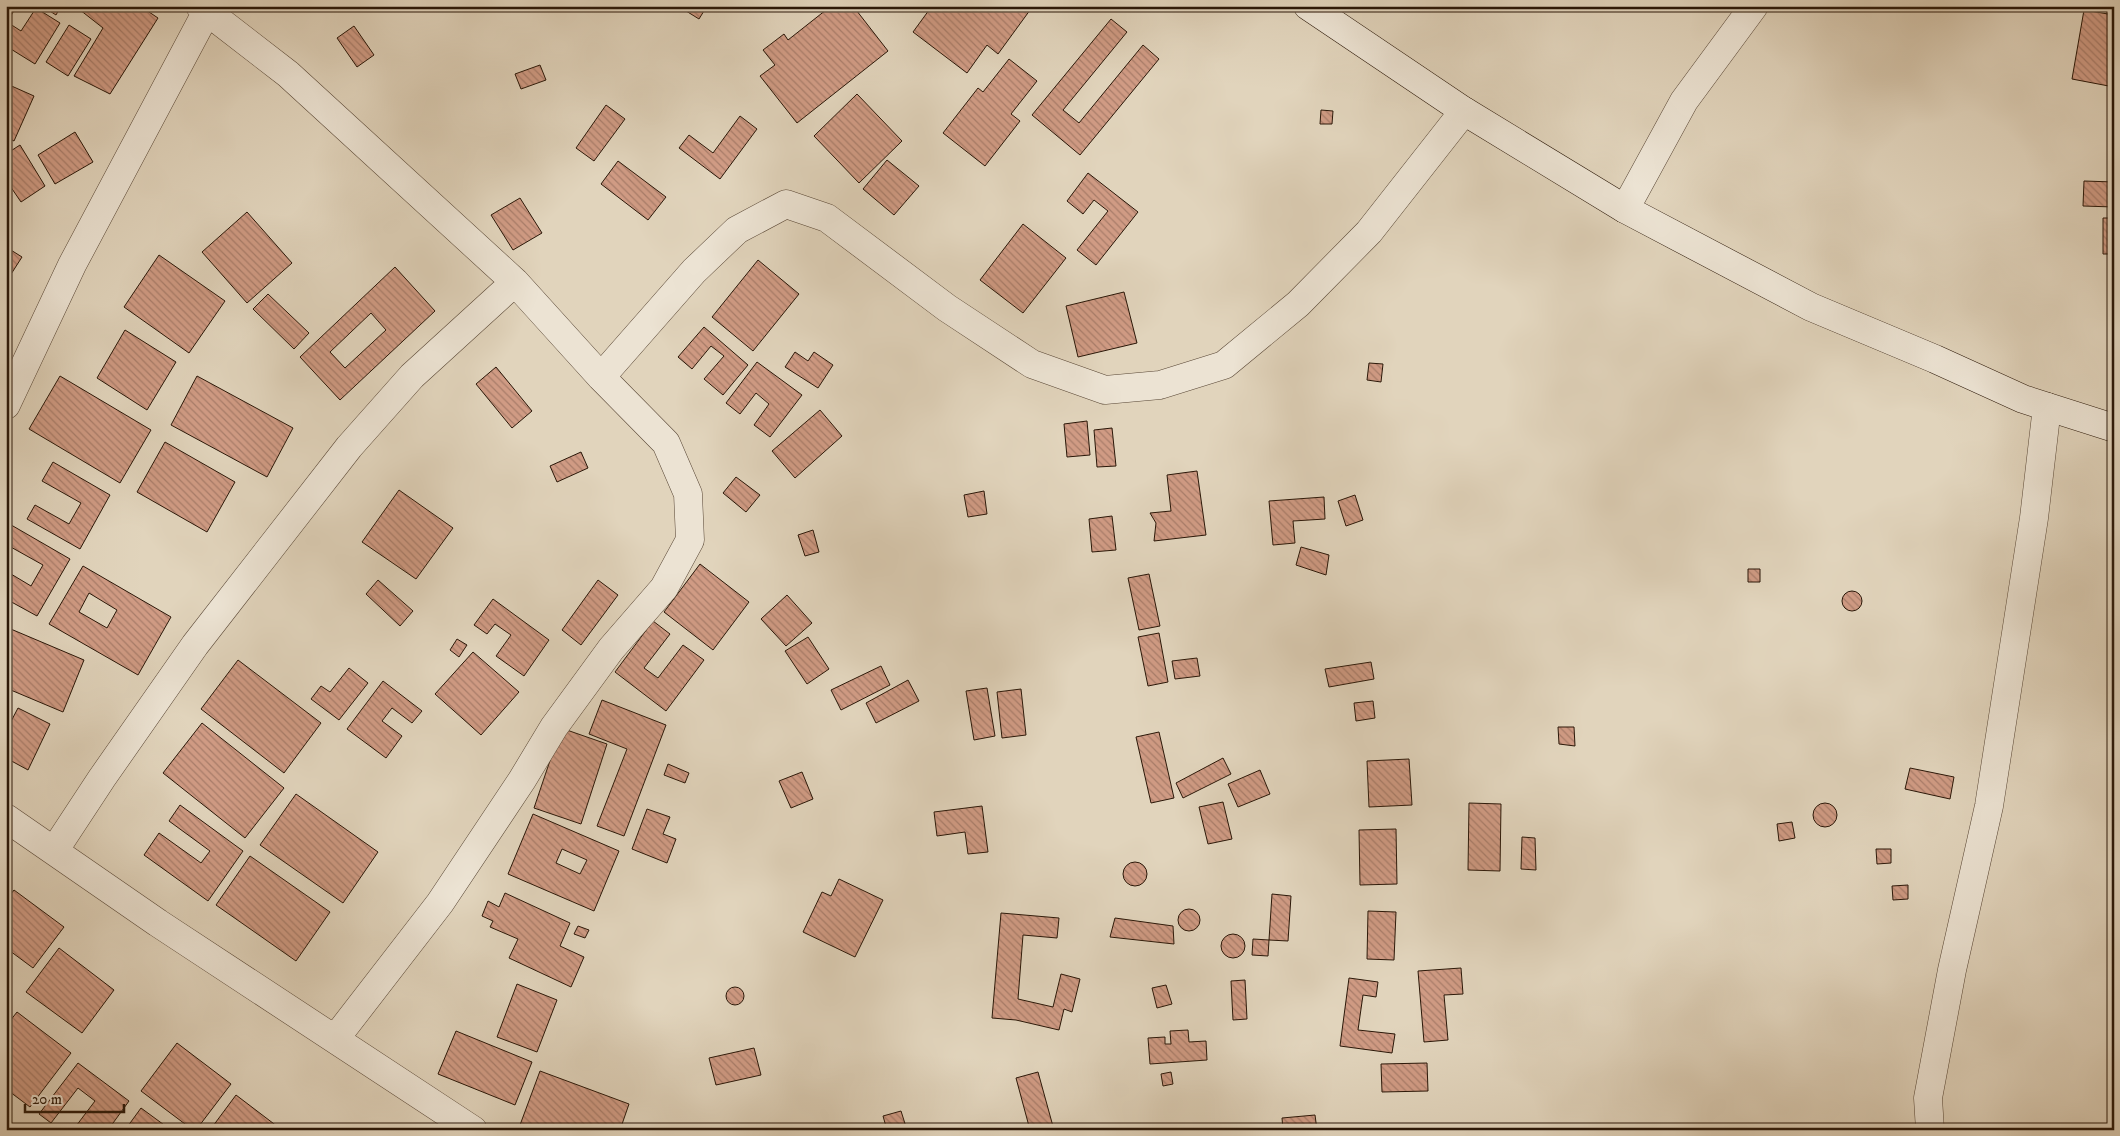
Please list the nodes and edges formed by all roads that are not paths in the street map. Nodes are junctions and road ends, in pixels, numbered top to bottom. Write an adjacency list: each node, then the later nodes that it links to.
1 (1754, 6): 5 (street)
2 (204, 8): 6 (street); 8 (street)
3 (1318, 9): 4 (street)
4 (1464, 111): 5 (street); 7 (street)
5 (1625, 209): 9 (street)
6 (515, 282): 7 (street); 12 (street)
7 (602, 377): 13 (street)
8 (6, 405)
9 (2047, 407): 10 (street); 15 (street)
10 (2114, 428)
11 (6, 818): 12 (street)
12 (54, 851): 13 (street)
13 (335, 1039): 14 (street)
14 (473, 1130)
15 (1930, 1130)

